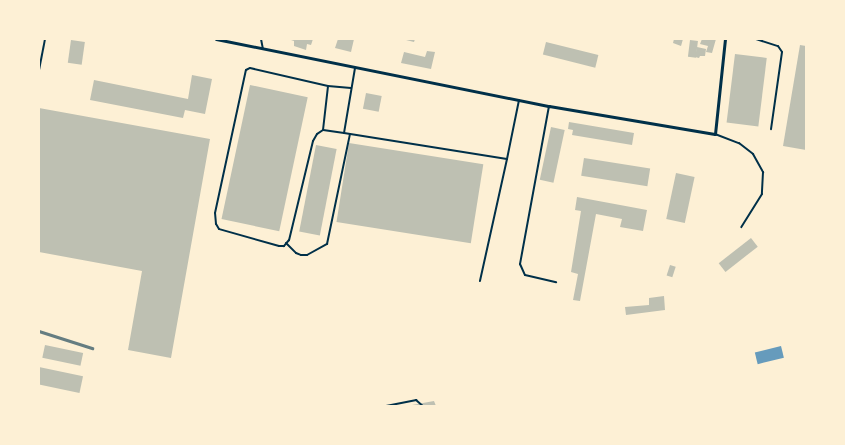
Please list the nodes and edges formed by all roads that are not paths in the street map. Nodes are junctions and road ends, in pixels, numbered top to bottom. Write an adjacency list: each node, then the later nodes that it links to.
1 (45, 39): 8 (lane)
2 (216, 39): 6 (street)
3 (261, 39): 6 (lane)
4 (724, 39): 17 (street)
5 (756, 39): 13 (lane)
6 (263, 48): 7 (street)
7 (355, 68): 10 (lane); 11 (street)
8 (39, 70)
9 (328, 86): 10 (lane); 14 (lane); 20 (lane)
10 (352, 88): 15 (lane)
11 (519, 100): 12 (street); 18 (lane)
12 (549, 106): 17 (street); 22 (lane)
13 (771, 129)
14 (323, 130): 15 (lane); 20 (lane)
15 (344, 133): 16 (lane)
16 (350, 134): 18 (lane); 20 (lane)
17 (715, 134): 19 (lane)
18 (507, 159): 21 (lane)
19 (741, 227)
20 (286, 243)
21 (480, 281)
22 (556, 282)
23 (386, 406): 24 (lane)
24 (423, 406)

